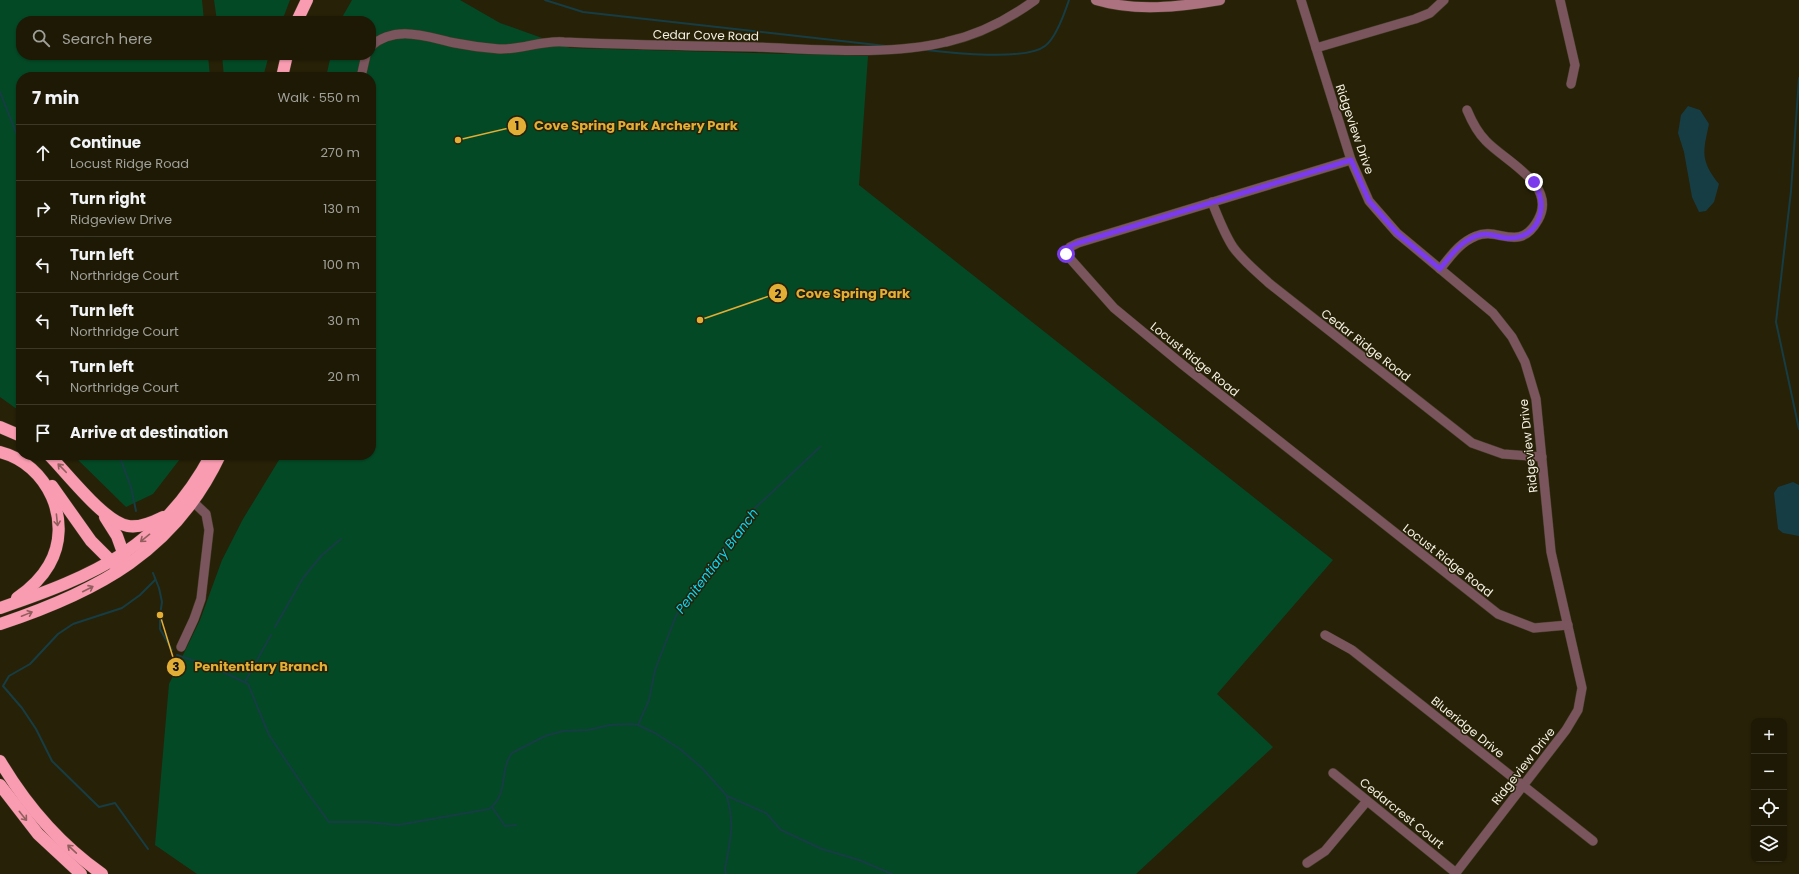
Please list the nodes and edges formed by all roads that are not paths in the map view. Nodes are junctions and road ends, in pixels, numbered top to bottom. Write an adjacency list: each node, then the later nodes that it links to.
1 (307, 0): 8 (highway)
2 (1035, 0): 9 (street, Cedar Cove Road)
3 (1096, 0): 4 (street)
4 (1220, 0)
5 (1301, 0): 10 (street, Ridgeview Drive)
6 (1444, 0): 10 (street)
7 (1560, 0): 15 (street)
8 (299, 16)
9 (376, 42)
10 (1316, 48): 17 (street, Ridgeview Drive)
11 (286, 60): 13 (highway)
12 (365, 60): 14 (street)
13 (283, 72)
14 (362, 72)
15 (1571, 84)
16 (1467, 110): 19 (street)
17 (1351, 160): 18 (street, Locust Ridge Road); 19 (street, Ridgeview Drive)
18 (1212, 202): 23 (street, Cedar Ridge Road); 36 (street, Locust Ridge Road)
19 (1440, 269): 23 (street, Ridgeview Drive)
20 (0, 428): 21 (highway)
21 (16, 434)
22 (0, 452): 24 (highway)
23 (1542, 457): 36 (street, Ridgeview Drive)
24 (16, 458)
25 (21, 460): 33 (highway); 34 (highway, one-way to 34)
26 (54, 460): 30 (highway, one-way to 26)
27 (209, 460): 29 (highway)
28 (218, 460): 29 (highway)
29 (190, 499): 31 (highway); 33 (highway); 38 (street)
30 (96, 505): 31 (highway); 32 (highway)
31 (173, 511): 32 (highway, one-way to 32)
32 (123, 554): 33 (highway)
33 (120, 566): 34 (highway); 35 (highway, one-way to 33)
34 (1, 608)
35 (0, 624)
36 (1568, 625): 42 (street, Ridgeview Drive)
37 (1325, 635): 42 (street, Blueridge Drive)
38 (181, 647)
39 (0, 761): 48 (highway, one-way to 39)
40 (1333, 773): 43 (street, Cedarcrest Court)
41 (0, 785): 47 (highway, one-way to 47)
42 (1522, 785): 44 (street, Blueridge Drive); 46 (street, Ridgeview Drive)
43 (1367, 801): 45 (street); 46 (street, Cedarcrest Court)
44 (1593, 841)
45 (1307, 863)
46 (1456, 873)
47 (81, 874)
48 (102, 874)

